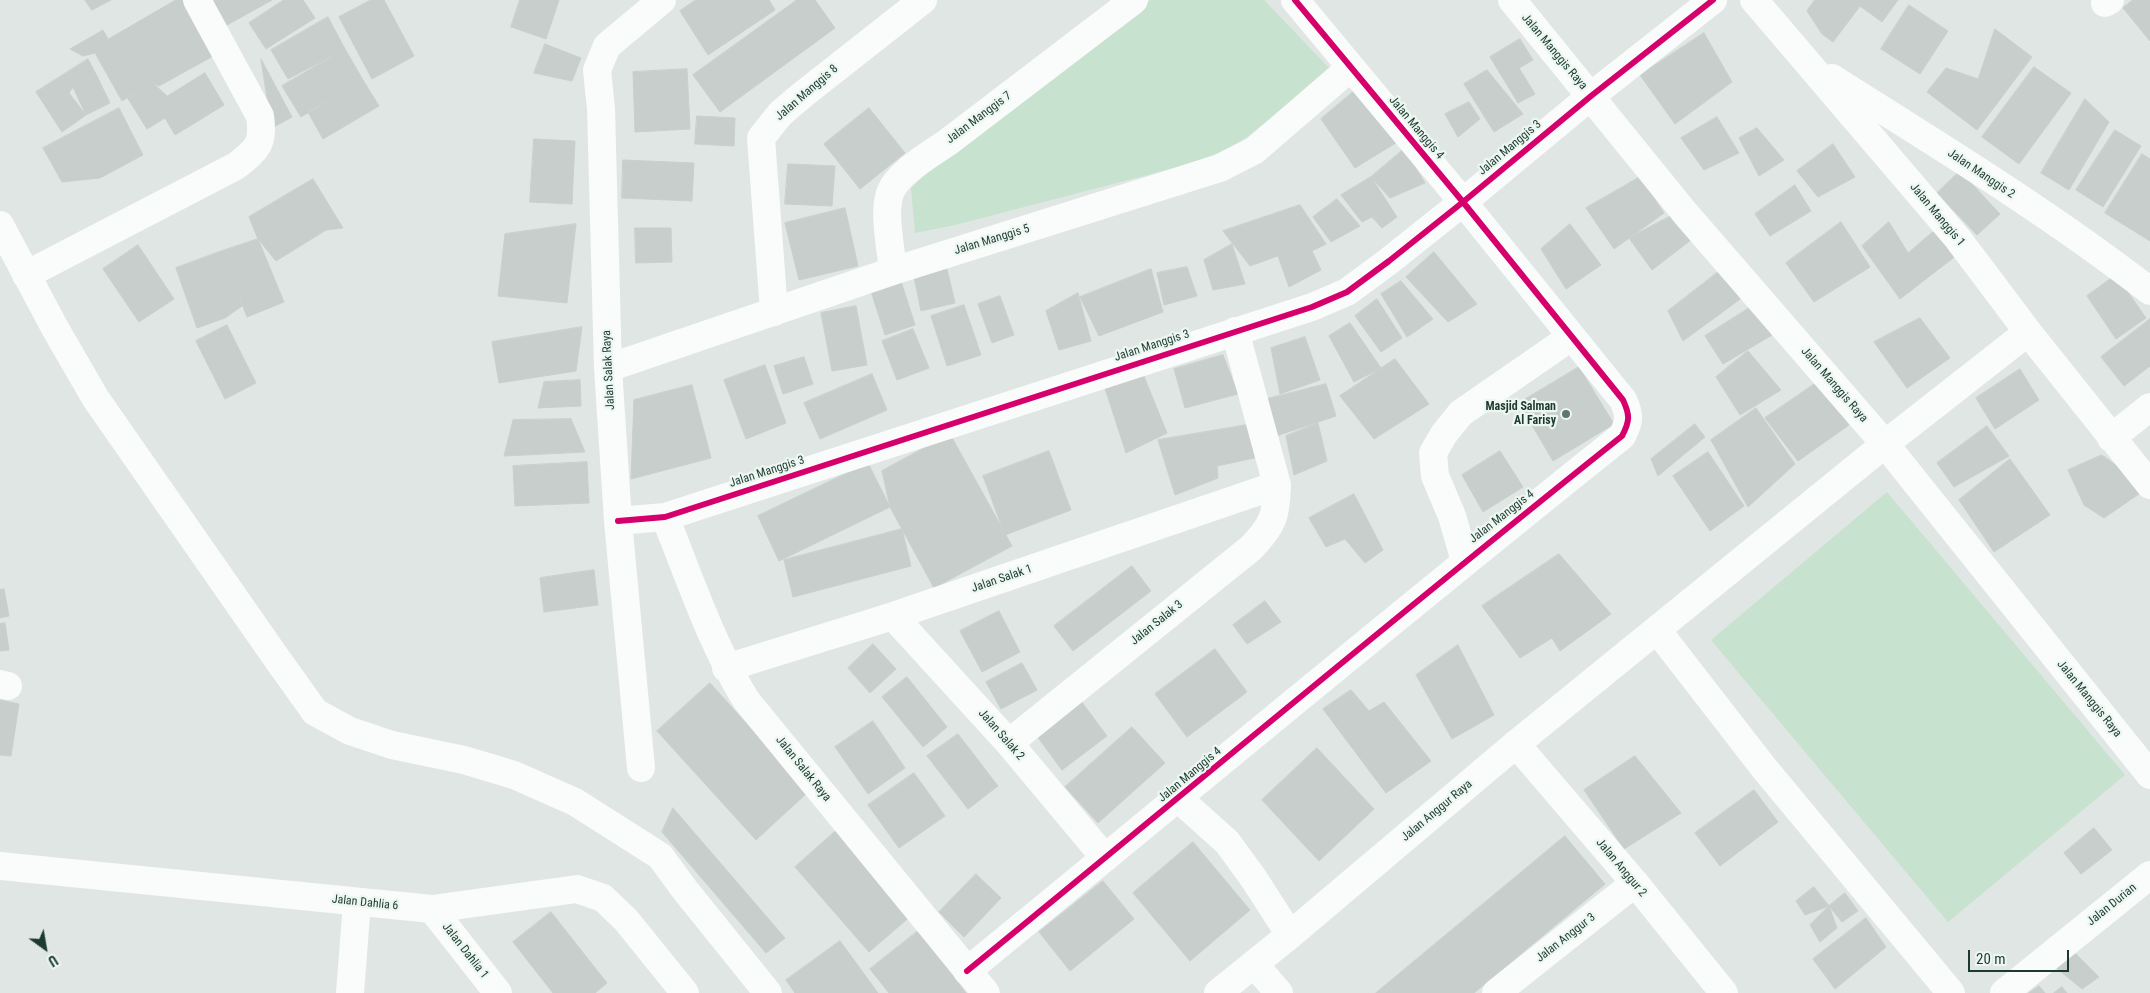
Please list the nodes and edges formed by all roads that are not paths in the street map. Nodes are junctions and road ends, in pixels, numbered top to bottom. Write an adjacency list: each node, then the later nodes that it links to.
1 (197, 0): 15 (street)
2 (662, 0): 21 (street, Jalan Salak Raya)
3 (924, 0): 17 (street, Jalan Manggis 8)
4 (1134, 0): 14 (street, Jalan Manggis 7)
5 (1295, 0): 10 (street, Jalan Manggis 4)
6 (1512, 0): 11 (street, Jalan Manggis Raya)
7 (1712, 0): 11 (street, Jalan Manggis 3)
8 (1754, 0): 9 (street, Jalan Manggis 1)
9 (1809, 63): 16 (street, Jalan Manggis 2); 19 (street, Jalan Manggis 1)
10 (1350, 68): 12 (street, Jalan Manggis 4); 14 (street, Jalan Manggis 5)
11 (1591, 96): 12 (street, Jalan Manggis 3); 24 (street, Jalan Manggis Raya)
12 (1463, 202): 18 (street, Jalan Manggis 3); 20 (street, Jalan Manggis 4)
13 (2, 234): 15 (street)
14 (893, 271): 17 (street, Jalan Manggis 5)
15 (26, 274): 50 (street)
16 (2150, 291)
17 (774, 312): 21 (street, Jalan Manggis 5)
18 (1235, 331): 25 (street, Jalan Salak 3); 27 (street, Jalan Manggis 3)
19 (2028, 332): 23 (street, Jalan Manggis 1); 24 (street, Jalan Anggur Raya)
20 (1571, 337): 29 (street); 29 (street, Jalan Manggis 4)
21 (608, 368): 28 (street, Jalan Salak Raya)
22 (2150, 407): 23 (street)
23 (2111, 438): 26 (street, Jalan Manggis 1)
24 (1885, 444): 31 (street, Jalan Anggur Raya); 36 (street, Jalan Manggis Raya)
25 (1277, 485): 30 (street, Jalan Salak 1); 33 (street, Jalan Salak 3)
26 (2150, 485)
27 (665, 517): 28 (street, Jalan Manggis 3); 32 (street, Jalan Salak Raya)
28 (618, 521): 35 (street, Jalan Salak Raya)
29 (1465, 561): 37 (street, Jalan Manggis 4)
30 (893, 616): 32 (street, Jalan Salak 1); 33 (street, Jalan Salak 2)
31 (1656, 630): 34 (street, Jalan Anggur Raya); 56 (street)
32 (726, 668): 46 (street, Jalan Salak Raya)
33 (1008, 743): 38 (street, Jalan Salak 2)
34 (1516, 744): 41 (street, Jalan Anggur 2); 44 (street, Jalan Anggur Raya)
35 (641, 768)
36 (2150, 775)
37 (1179, 799): 38 (street, Jalan Manggis 4); 44 (street, Jalan Manggis 4)
38 (1105, 858): 46 (street, Jalan Manggis 4)
39 (0, 866): 42 (street, Jalan Dahlia 6)
40 (2150, 874): 57 (street, Jalan Durian)
41 (1635, 883): 54 (street, Jalan Anggur 3); 55 (street, Jalan Anggur 2)
42 (356, 902): 43 (street, Jalan Dahlia 6); 47 (street)
43 (432, 910): 48 (street, Jalan Dahlia 1); 49 (street, Jalan Dahlia 6)
44 (1290, 935): 45 (street, Jalan Anggur Raya)
45 (1254, 964): 52 (street, Jalan Anggur Raya); 53 (street)
46 (967, 971): 51 (street, Jalan Salak Raya)
47 (350, 993)
48 (498, 993)
49 (685, 993)
50 (768, 993)
51 (986, 993)
52 (1218, 993)
53 (1279, 993)
54 (1496, 993)
55 (1724, 993)
56 (1951, 993)
57 (2004, 993)

